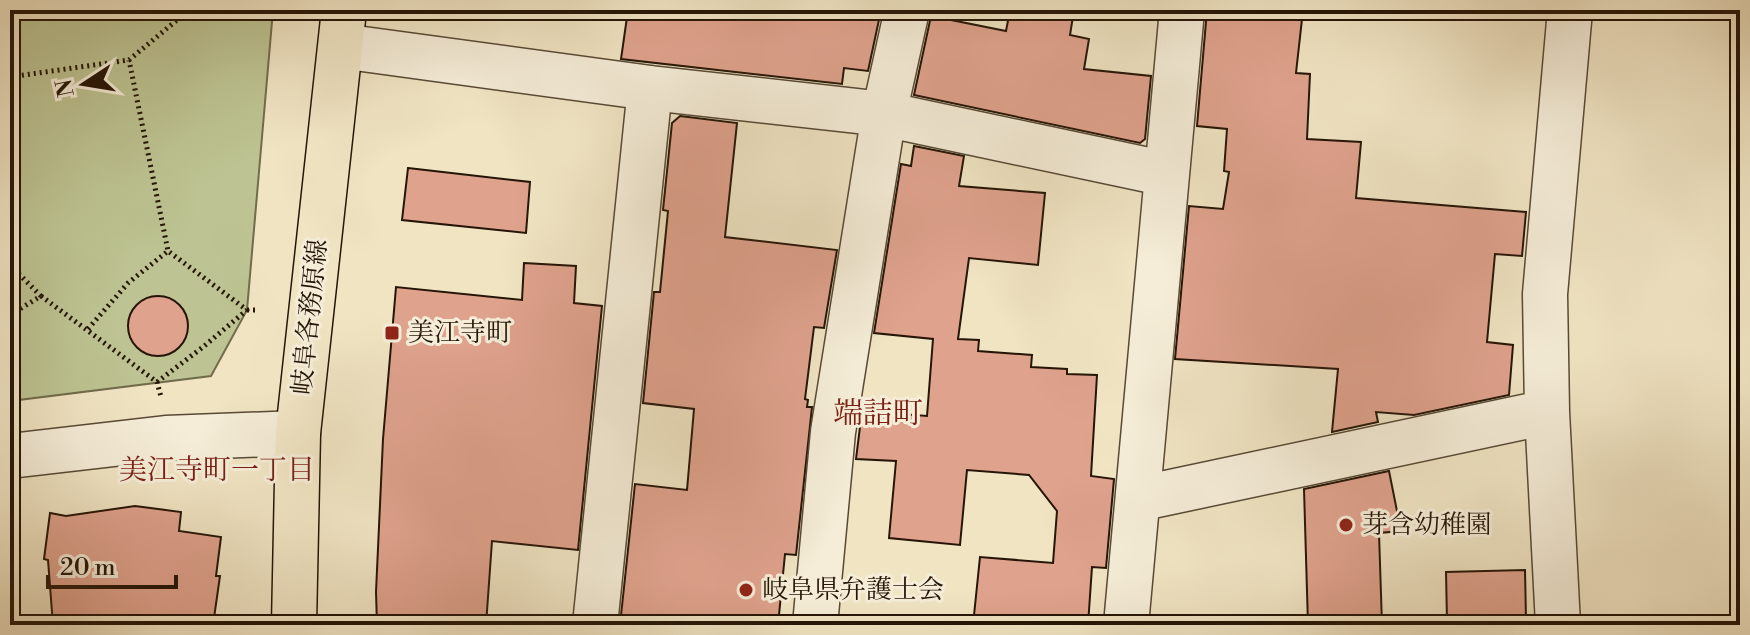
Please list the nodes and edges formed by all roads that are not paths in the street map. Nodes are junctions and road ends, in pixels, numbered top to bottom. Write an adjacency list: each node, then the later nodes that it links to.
1 (907, 10): 6 (street)
2 (1182, 10): 7 (street)
3 (1570, 10): 8 (street)
4 (342, 28): 5 (street); 9 (main road, 岐阜各務原線)
5 (650, 88): 6 (street); 13 (street)
6 (884, 114): 7 (street); 14 (street)
7 (1167, 174): 11 (street)
8 (1547, 412): 11 (street); 16 (street)
9 (298, 433): 10 (street); 12 (main road, 岐阜各務原線)
10 (10, 456)
11 (1138, 499): 15 (street)
12 (294, 625)
13 (595, 625)
14 (815, 625)
15 (1126, 625)
16 (1558, 625)

